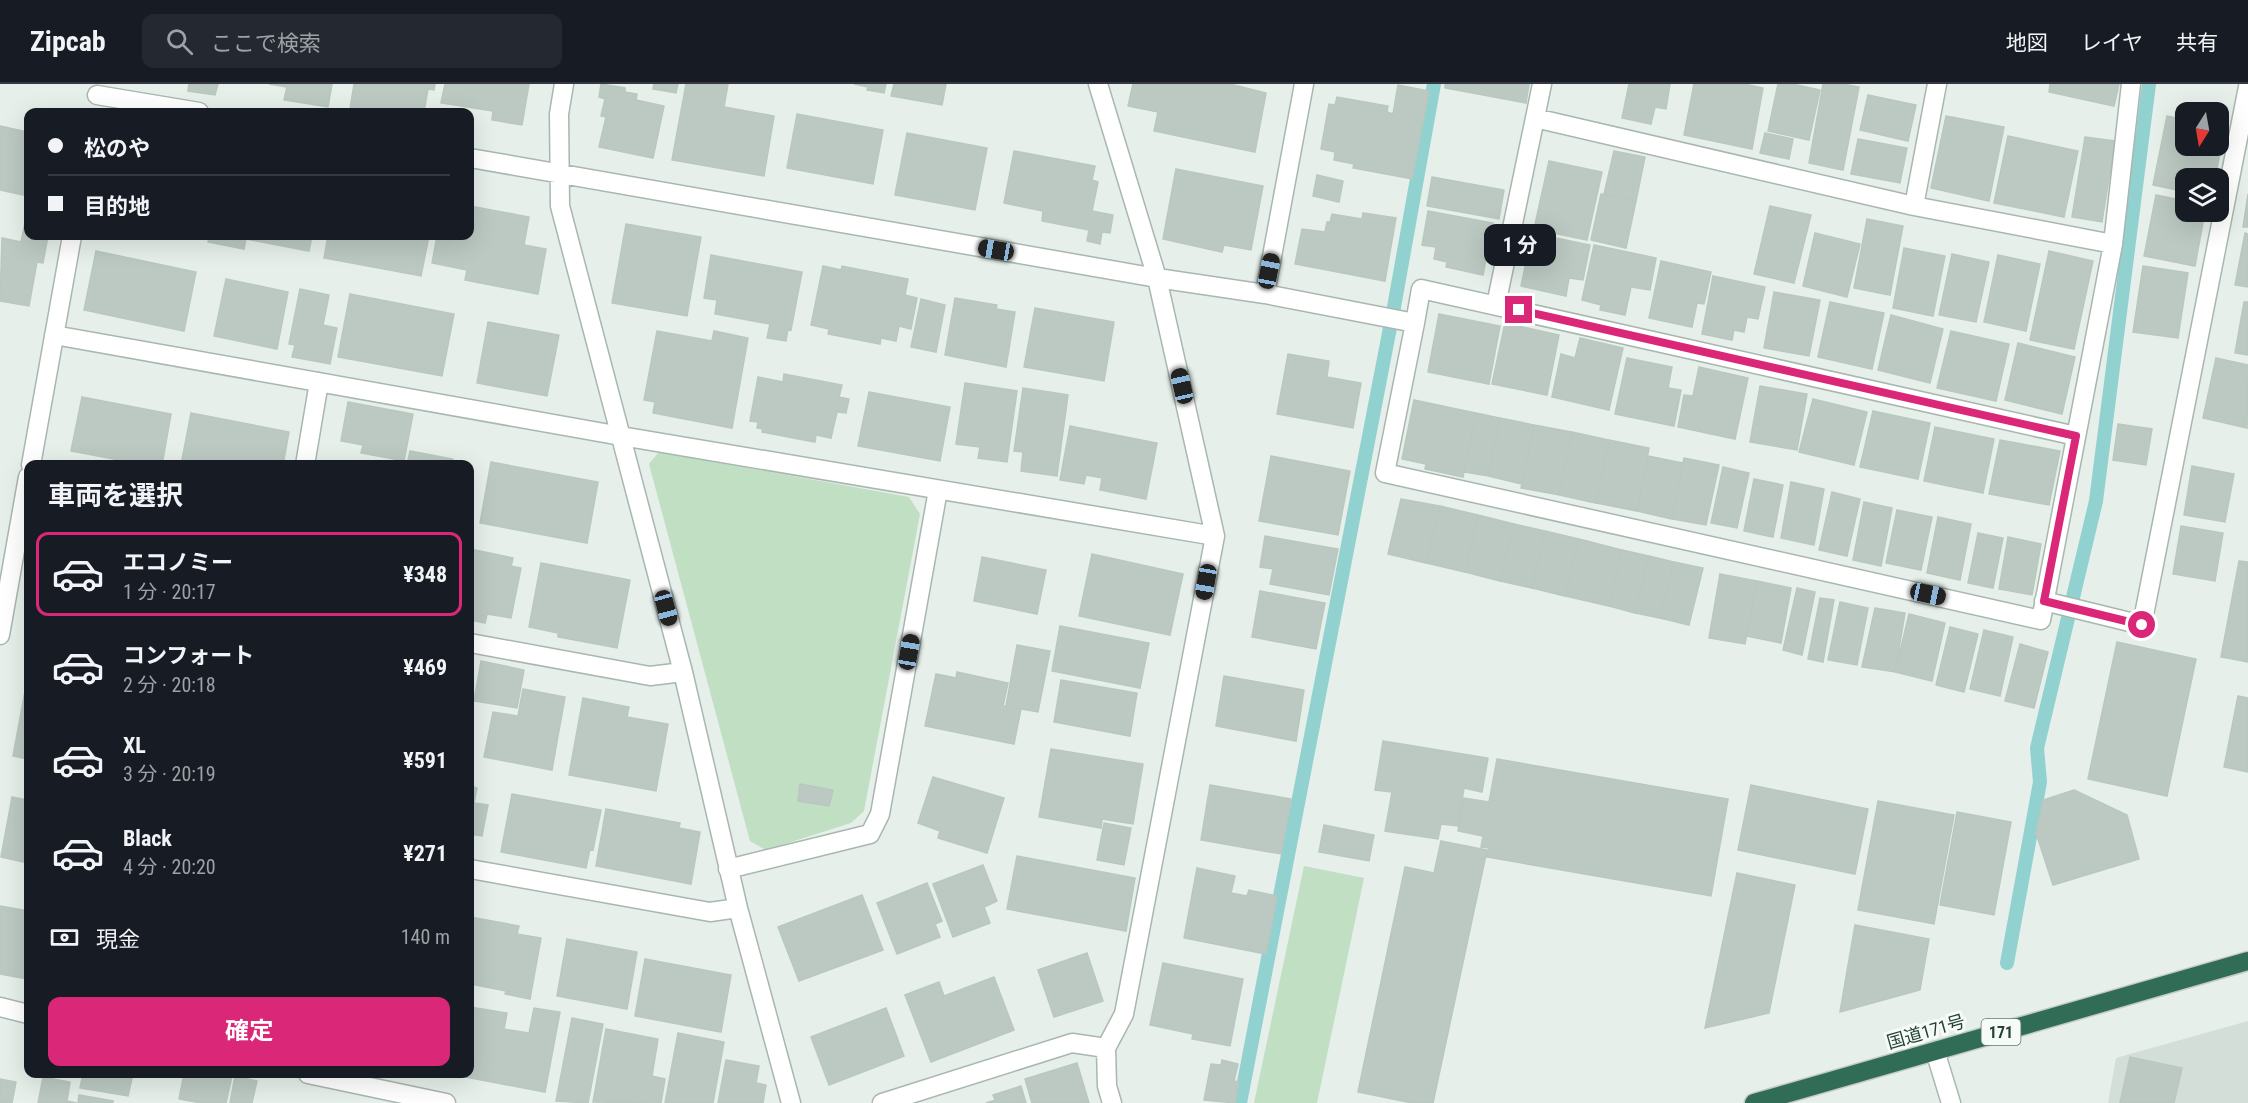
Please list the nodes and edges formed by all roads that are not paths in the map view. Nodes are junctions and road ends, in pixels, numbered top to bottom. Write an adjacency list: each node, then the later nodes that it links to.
1 (564, 84): 13 (street)
2 (1098, 84): 17 (street)
3 (1304, 84): 18 (street)
4 (1542, 84): 11 (street)
5 (1937, 84): 14 (street)
6 (2131, 84): 16 (street)
7 (2232, 84): 8 (street)
8 (2248, 87): 30 (street)
9 (97, 97): 10 (street)
10 (172, 108)
11 (1535, 118): 14 (street); 19 (street)
12 (474, 159): 13 (street)
13 (560, 173): 17 (street); 23 (street)
14 (1914, 206): 16 (street)
15 (71, 240): 21 (street)
16 (2113, 244): 24 (street)
17 (1157, 278): 18 (street); 29 (street)
18 (1265, 294): 20 (street)
19 (1496, 305): 20 (street); 24 (street)
20 (1415, 322): 30 (street)
21 (54, 334): 22 (street); 25 (street)
22 (319, 382): 23 (street); 26 (street)
23 (621, 436): 27 (street); 33 (street)
24 (2076, 436): 30 (street)
25 (32, 460)
26 (306, 460)
27 (938, 490): 29 (street); 34 (street)
28 (24, 500): 31 (street)
29 (1215, 536): 40 (street)
30 (2044, 601)
31 (0, 635)
32 (474, 644): 33 (street)
33 (683, 672): 34 (street)
34 (728, 869): 36 (street)
35 (474, 870): 36 (street)
36 (738, 908): 44 (street)
37 (2248, 961): 41 (highway, 国道171号 / 171)
38 (0, 1007): 39 (street)
39 (24, 1013)
40 (1106, 1048): 45 (street); 46 (street)
41 (1935, 1051): 47 (highway, 国道171号 / 171); 48 (street)
42 (327, 1078): 43 (street)
43 (446, 1103)
44 (790, 1103)
45 (882, 1103)
46 (1112, 1103)
47 (1755, 1103)
48 (1951, 1103)

